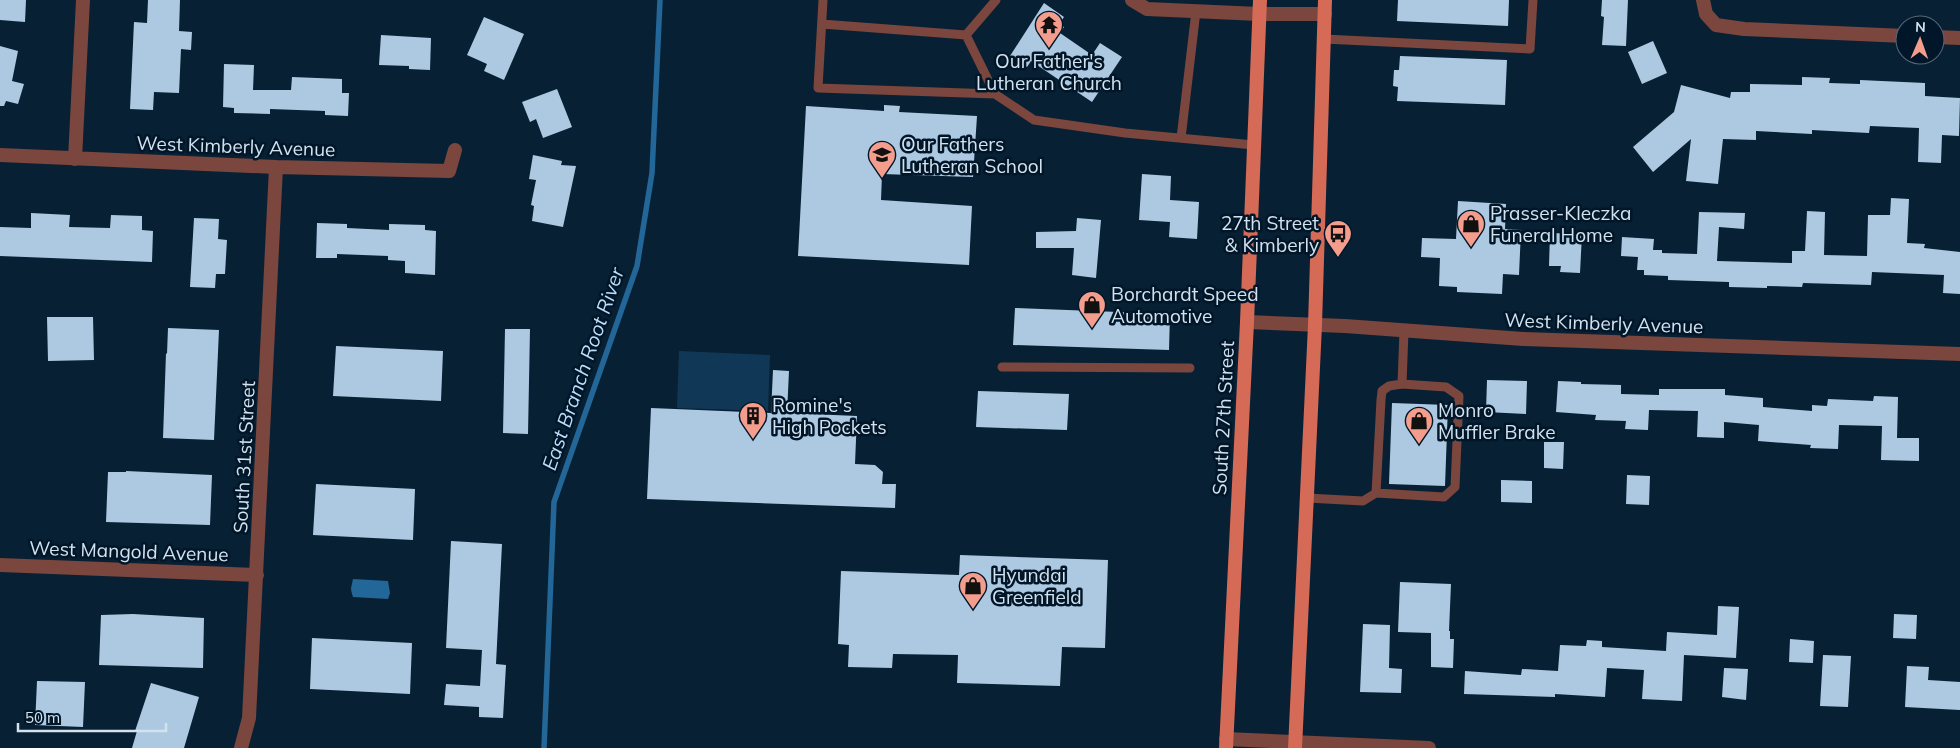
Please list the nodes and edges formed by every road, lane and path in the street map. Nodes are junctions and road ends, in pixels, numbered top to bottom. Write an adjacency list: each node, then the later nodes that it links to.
1 (83, 0): 22 (street)
2 (823, 0): 11 (lane)
3 (996, 0): 12 (lane)
4 (1132, 0): 9 (street)
5 (1260, 0): 10 (main road, South 27th Street)
6 (1533, 0): 16 (lane)
7 (1703, 0): 13 (street)
8 (1325, 7): 10 (street); 16 (main road)
9 (1196, 12): 10 (street); 18 (lane)
10 (1259, 14): 19 (main road, South 27th Street)
11 (822, 24): 12 (lane); 17 (lane)
12 (966, 36): 17 (lane)
13 (1895, 36)
14 (1945, 37): 15 (street)
15 (1960, 38)
16 (1324, 39): 25 (main road)
17 (995, 94): 18 (lane)
18 (1181, 138): 19 (lane)
19 (1254, 145): 24 (main road, South 27th Street)
20 (455, 150): 23 (street, West Kimberly Avenue)
21 (0, 155): 22 (street, West Kimberly Avenue)
22 (75, 158): 23 (street, West Kimberly Avenue)
23 (276, 166): 34 (street, South 31st Street)
24 (1247, 322): 25 (street, West Kimberly Avenue); 35 (main road, South 27th Street)
25 (1315, 325): 26 (street, West Kimberly Avenue); 32 (main road)
26 (1404, 331): 27 (street, West Kimberly Avenue); 30 (lane)
27 (1960, 354)
28 (1002, 367): 29 (lane)
29 (1190, 368)
30 (1402, 384): 31 (lane); 31 (lane)
31 (1376, 493): 32 (lane)
32 (1307, 498): 36 (main road)
33 (0, 565): 34 (street, West Mangold Avenue)
34 (257, 575): 37 (street, South 31st Street)
35 (1226, 743): 36 (street)
36 (1295, 745): 38 (street)
37 (241, 748)
38 (1429, 748)

